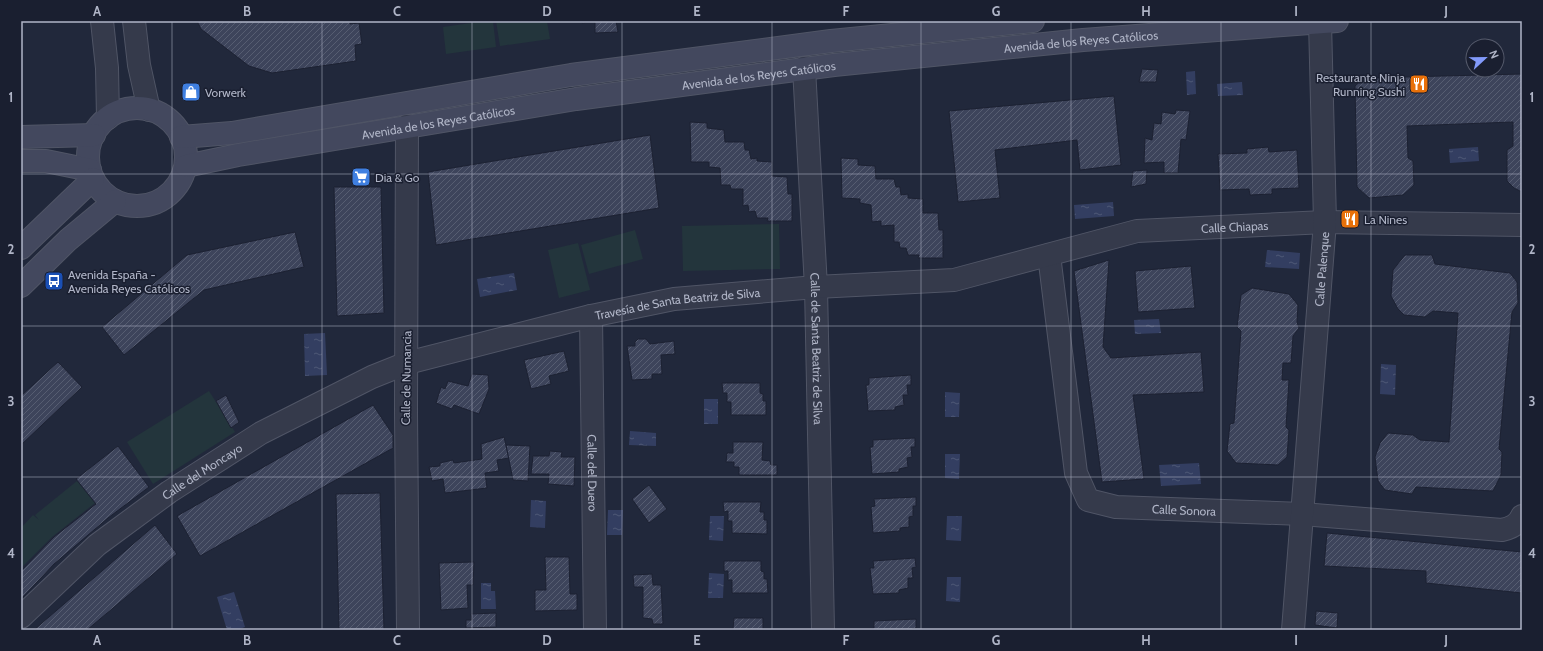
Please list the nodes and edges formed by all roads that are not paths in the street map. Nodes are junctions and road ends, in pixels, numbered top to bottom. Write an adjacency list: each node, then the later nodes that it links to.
1 (102, 21): 7 (street)
2 (134, 21): 6 (street)
3 (1033, 21): 10 (street, Avenida de los Reyes Católicos)
4 (1329, 22): 5 (street, Avenida de los Reyes Católicos); 16 (street, Calle Palenque)
5 (804, 68): 8 (street, Avenida de los Reyes Católicos); 22 (street, Calle de Santa Beatriz de Silva)
6 (149, 110): 7 (street); 10 (street)
7 (108, 118): 9 (street)
8 (408, 126): 13 (street, Avenida de los Reyes Católicos); 24 (street, Calle de Numancia)
9 (94, 135): 11 (street); 14 (street)
10 (181, 137): 13 (street)
11 (21, 138)
12 (21, 161): 14 (street)
13 (186, 166): 15 (street)
14 (92, 174): 15 (street); 18 (street)
15 (115, 201): 21 (street)
16 (1324, 222): 17 (street, Calle Chiapas); 19 (street, Calle Chiapas); 25 (street, Calle Palenque)
17 (1522, 225)
18 (21, 248)
19 (1049, 255): 20 (street, Calle Chiapas); 25 (street, Calle Sonora)
20 (954, 280): 22 (street, Travesía de Santa Beatriz de Silva)
21 (21, 286)
22 (816, 287): 23 (street, Travesía de Santa Beatriz de Silva); 30 (street, Calle de Santa Beatriz de Silva)
23 (591, 316): 24 (street, Travesía de Santa Beatriz de Silva); 29 (street, Calle del Duero)
24 (407, 363): 27 (street, Calle del Moncayo); 28 (street, Calle de Numancia)
25 (1302, 514): 26 (street, Calle Sonora); 31 (street, Calle Palenque)
26 (1522, 516)
27 (21, 617)
28 (408, 630)
29 (595, 630)
30 (823, 630)
31 (1293, 630)

